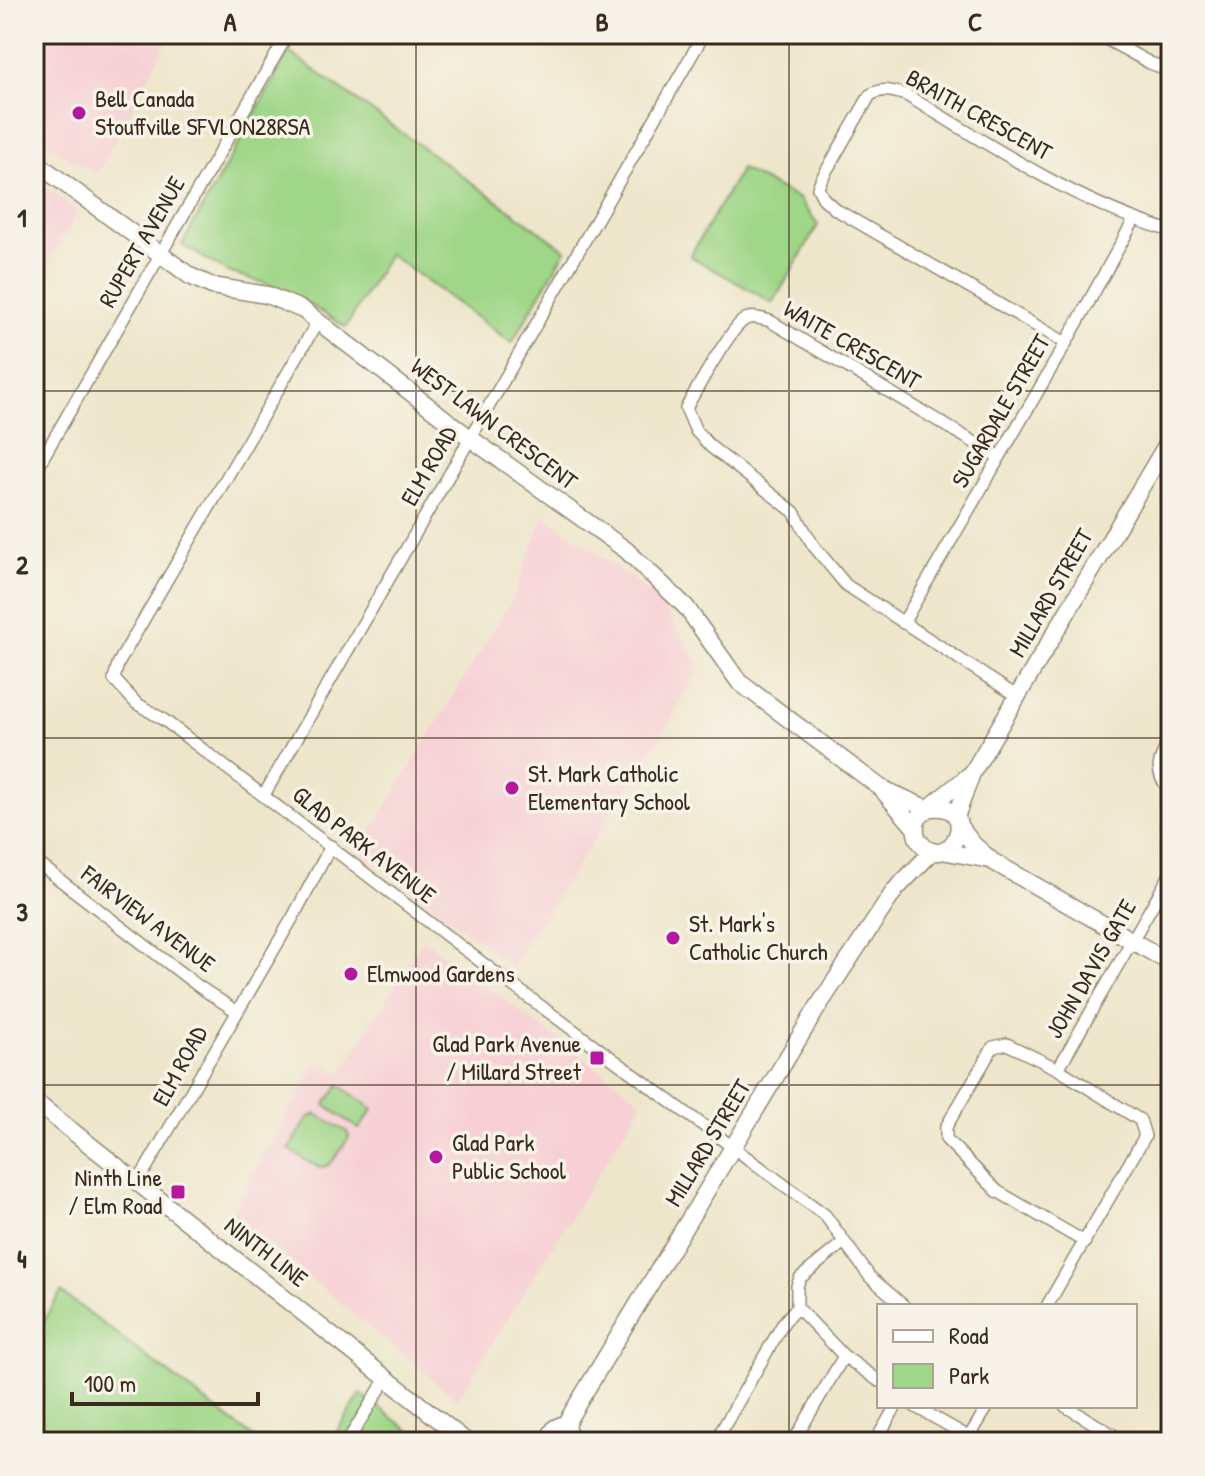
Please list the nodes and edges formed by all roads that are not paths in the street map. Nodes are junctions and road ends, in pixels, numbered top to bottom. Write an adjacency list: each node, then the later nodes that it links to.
1 (288, 34): 8 (street, RUPERT AVENUE)
2 (704, 34): 12 (street, ELM ROAD)
3 (1097, 34): 4 (street)
4 (1171, 71)
5 (34, 161): 8 (street, WEST LAWN CRESCENT)
6 (1134, 220): 7 (street, BRAITH CRESCENT); 10 (street, SUGARDALE STREET); 10 (street, BRAITH CRESCENT)
7 (1171, 231)
8 (161, 254): 9 (street, WEST LAWN CRESCENT); 15 (street, RUPERT AVENUE)
9 (318, 321): 12 (street, WEST LAWN CRESCENT); 22 (street, GLAD PARK AVENUE)
10 (1066, 343): 14 (street, SUGARDALE STREET)
11 (1171, 437): 13 (street, MILLARD STREET)
12 (470, 438): 20 (street, WEST LAWN CRESCENT); 22 (street, ELM ROAD)
13 (1166, 455): 17 (street, MILLARD STREET)
14 (999, 457): 16 (street, SUGARDALE STREET); 16 (street, WAITE CRESCENT)
15 (34, 473)
16 (903, 623): 17 (street, WAITE CRESCENT)
17 (1018, 697): 19 (street, MILLARD STREET)
18 (1171, 738): 21 (street)
19 (972, 773): 23 (street, MILLARD STREET); 24 (street, MILLARD STREET)
20 (881, 788): 23 (street, WEST LAWN CRESCENT); 25 (street, WEST LAWN CRESCENT)
21 (1171, 791)
22 (264, 795): 26 (street, GLAD PARK AVENUE)
23 (930, 809): 24 (street); 25 (street)
24 (957, 822): 27 (street); 29 (street)
25 (916, 833): 27 (street); 31 (street, MILLARD STREET)
26 (331, 846): 34 (street, ELM ROAD); 37 (street, GLAD PARK AVENUE)
27 (938, 851): 29 (street); 31 (street, MILLARD STREET)
28 (34, 860): 34 (street, FAIRVIEW AVENUE)
29 (992, 861): 32 (street)
30 (1171, 873): 32 (street, JOHN DAVIS GATE)
31 (895, 890): 37 (street, MILLARD STREET)
32 (1133, 941): 33 (street); 35 (street, JOHN DAVIS GATE)
33 (1171, 963)
34 (236, 1011): 38 (street, ELM ROAD)
35 (1058, 1069): 40 (street, JOHN DAVIS GATE); 40 (street)
36 (34, 1101): 38 (street, NINTH LINE)
37 (733, 1148): 39 (street, GLAD PARK AVENUE); 51 (street, MILLARD STREET)
38 (138, 1182): 45 (street, NINTH LINE)
39 (844, 1242): 41 (street, GLAD PARK AVENUE); 43 (street)
40 (1085, 1242): 42 (street, JOHN DAVIS GATE)
41 (902, 1304)
42 (1048, 1304)
43 (797, 1307): 44 (street); 57 (street)
44 (844, 1356): 46 (street); 58 (street)
45 (386, 1379): 53 (street); 54 (street, NINTH LINE)
46 (877, 1380)
47 (895, 1408): 59 (street)
48 (917, 1408): 52 (street)
49 (987, 1408): 52 (street)
50 (1068, 1408): 60 (street)
51 (566, 1423): 55 (street, MILLARD STREET); 56 (street, MILLARD STREET)
52 (968, 1440)
53 (347, 1442)
54 (467, 1442)
55 (546, 1442)
56 (563, 1442)
57 (715, 1442)
58 (793, 1442)
59 (875, 1442)
60 (1125, 1442)

